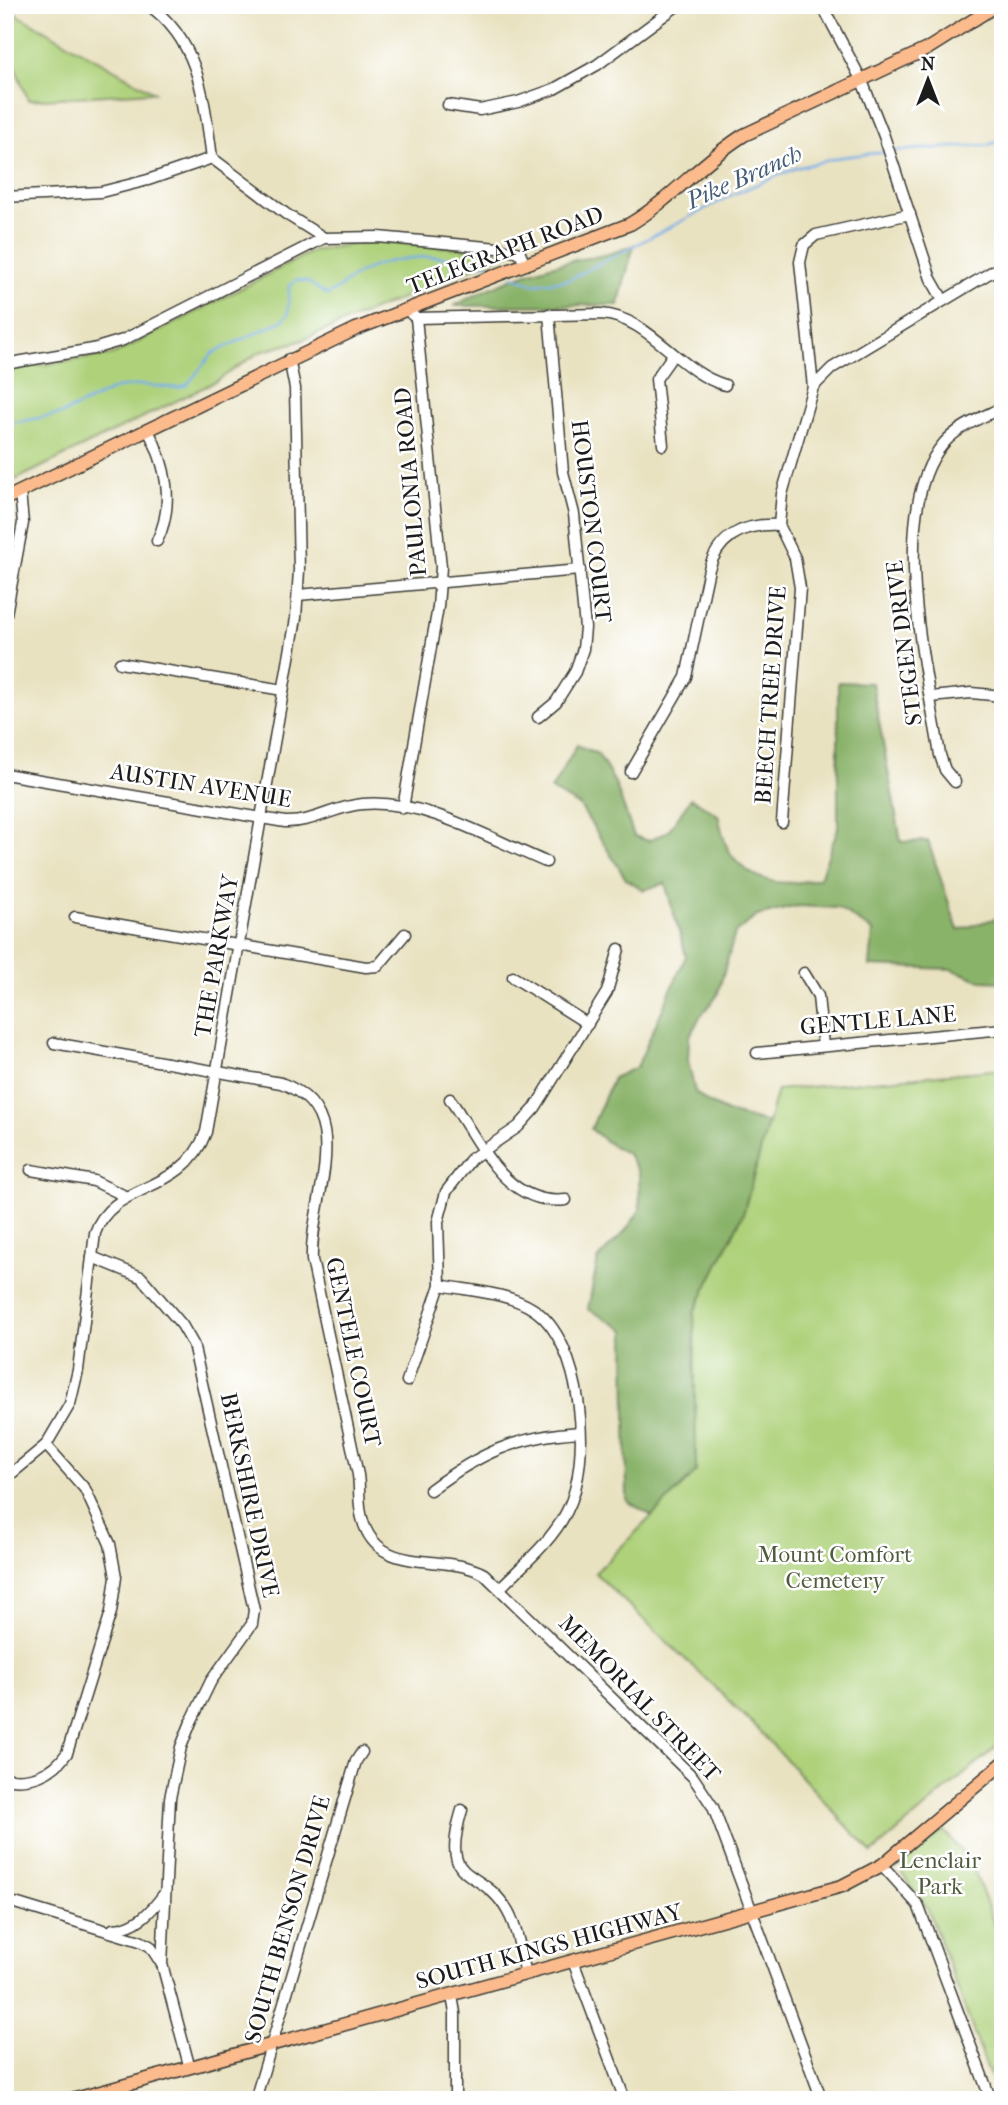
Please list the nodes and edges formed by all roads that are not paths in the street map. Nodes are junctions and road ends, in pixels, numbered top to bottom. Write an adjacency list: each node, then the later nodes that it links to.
1 (148, 5): 7 (street)
2 (678, 5): 6 (street)
3 (821, 5): 5 (street)
4 (997, 5): 5 (main road, TELEGRAPH ROAD)
5 (862, 81): 9 (street); 11 (main road, TELEGRAPH ROAD)
6 (448, 105)
7 (212, 158): 8 (street); 10 (street)
8 (5, 197)
9 (910, 214): 13 (street); 20 (street)
10 (324, 238): 11 (street); 18 (street)
11 (525, 265): 14 (main road, TELEGRAPH ROAD)
12 (1003, 265): 13 (street)
13 (943, 300): 20 (street)
14 (410, 314): 15 (street); 17 (main road, TELEGRAPH ROAD); 29 (street, PAULONIA ROAD)
15 (549, 314): 16 (street); 28 (street, HOUSTON COURT)
16 (673, 355): 19 (street); 23 (street)
17 (289, 359): 22 (main road, TELEGRAPH ROAD); 30 (street, THE PARKWAY)
18 (5, 364)
19 (725, 385)
20 (813, 387): 26 (street)
21 (1003, 407): 35 (street, STEGEN DRIVE)
22 (148, 430): 24 (main road, TELEGRAPH ROAD); 27 (street)
23 (663, 445)
24 (20, 492): 25 (main road, TELEGRAPH ROAD); 31 (street)
25 (5, 499)
26 (779, 525): 37 (street); 42 (street, BEECH TREE DRIVE)
27 (157, 541)
28 (580, 570): 29 (street); 36 (street, HOUSTON COURT)
29 (439, 584): 30 (street); 40 (street, PAULONIA ROAD)
30 (298, 595): 33 (street, THE PARKWAY)
31 (5, 619)
32 (120, 663): 33 (street)
33 (283, 690): 41 (street, THE PARKWAY)
34 (1003, 696): 35 (street)
35 (931, 697): 39 (street, STEGEN DRIVE)
36 (538, 717)
37 (631, 772)
38 (5, 774): 41 (street, AUSTIN AVENUE)
39 (955, 782)
40 (403, 808): 41 (street, AUSTIN AVENUE); 43 (street, AUSTIN AVENUE)
41 (261, 818): 46 (street, THE PARKWAY)
42 (782, 822)
43 (546, 862)
44 (75, 917): 46 (street)
45 (405, 934): 46 (street)
46 (239, 945): 55 (street, THE PARKWAY)
47 (619, 949): 50 (street)
48 (804, 973): 53 (street)
49 (513, 977): 50 (street)
50 (588, 1024): 57 (street)
51 (1003, 1029): 53 (street, GENTLE LANE)
52 (54, 1043): 55 (street, GENTELE COURT)
53 (823, 1046): 54 (street, GENTLE LANE)
54 (757, 1053)
55 (217, 1072): 59 (street, THE PARKWAY); 68 (street, GENTELE COURT)
56 (450, 1099): 57 (street)
57 (484, 1151): 60 (street); 62 (street)
58 (31, 1170): 59 (street)
59 (127, 1197): 61 (street, THE PARKWAY)
60 (566, 1200)
61 (92, 1257): 65 (street, THE PARKWAY); 75 (street, BERKSHIRE DRIVE)
62 (440, 1286): 63 (street); 64 (street)
63 (407, 1381)
64 (580, 1432): 67 (street); 69 (street)
65 (46, 1445): 66 (street, THE PARKWAY); 72 (street)
66 (5, 1479)
67 (430, 1490)
68 (375, 1543): 69 (street, MEMORIAL STREET)
69 (501, 1587): 77 (street, MEMORIAL STREET)
70 (362, 1752): 83 (street, SOUTH BENSON DRIVE)
71 (1003, 1763): 74 (main road, SOUTH KINGS HIGHWAY)
72 (5, 1778)
73 (462, 1810): 81 (street)
74 (882, 1865): 77 (main road, SOUTH KINGS HIGHWAY); 91 (street)
75 (164, 1894): 78 (street); 80 (street, BERKSHIRE DRIVE)
76 (5, 1900): 78 (street)
77 (752, 1911): 79 (main road, SOUTH KINGS HIGHWAY); 90 (street, MEMORIAL STREET)
78 (103, 1929): 80 (street)
79 (573, 1961): 81 (main road, SOUTH KINGS HIGHWAY); 89 (street)
80 (162, 1964): 84 (street, BERKSHIRE DRIVE)
81 (526, 1974): 82 (main road, SOUTH KINGS HIGHWAY)
82 (452, 1996): 83 (main road, SOUTH KINGS HIGHWAY); 88 (street)
83 (272, 2043): 84 (main road, SOUTH KINGS HIGHWAY); 87 (street, SOUTH BENSON DRIVE)
84 (189, 2065): 85 (main road, SOUTH KINGS HIGHWAY)
85 (91, 2097): 86 (main road, SOUTH KINGS HIGHWAY)
86 (72, 2100)
87 (255, 2100)
88 (455, 2100)
89 (625, 2100)
90 (821, 2100)
91 (991, 2100)

